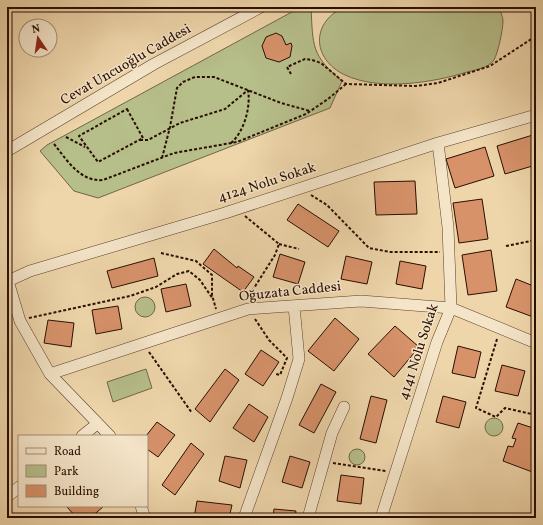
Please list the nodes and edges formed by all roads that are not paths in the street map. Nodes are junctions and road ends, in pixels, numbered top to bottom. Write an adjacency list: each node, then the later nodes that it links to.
1 (261, 7): 4 (street, Cevat Uncuoğlu Caddesi)
2 (536, 115): 3 (street, 4124 Nolu Sokak)
3 (438, 143): 6 (street, 4141 Nolu Sokak); 8 (street, 4124 Nolu Sokak)
4 (7, 151)
5 (294, 306): 6 (street, Oğuzata Caddesi); 8 (street, Oğuzata Caddesi); 15 (street)
6 (451, 308): 7 (street, Oğuzata Caddesi); 17 (street, 4141 Nolu Sokak)
7 (536, 343)
8 (50, 374): 10 (street)
9 (344, 407): 16 (street)
10 (97, 424): 11 (street); 12 (street)
11 (83, 435)
12 (109, 435)
13 (18, 488): 14 (street)
14 (7, 497)
15 (244, 518)
16 (308, 518)
17 (381, 518)

